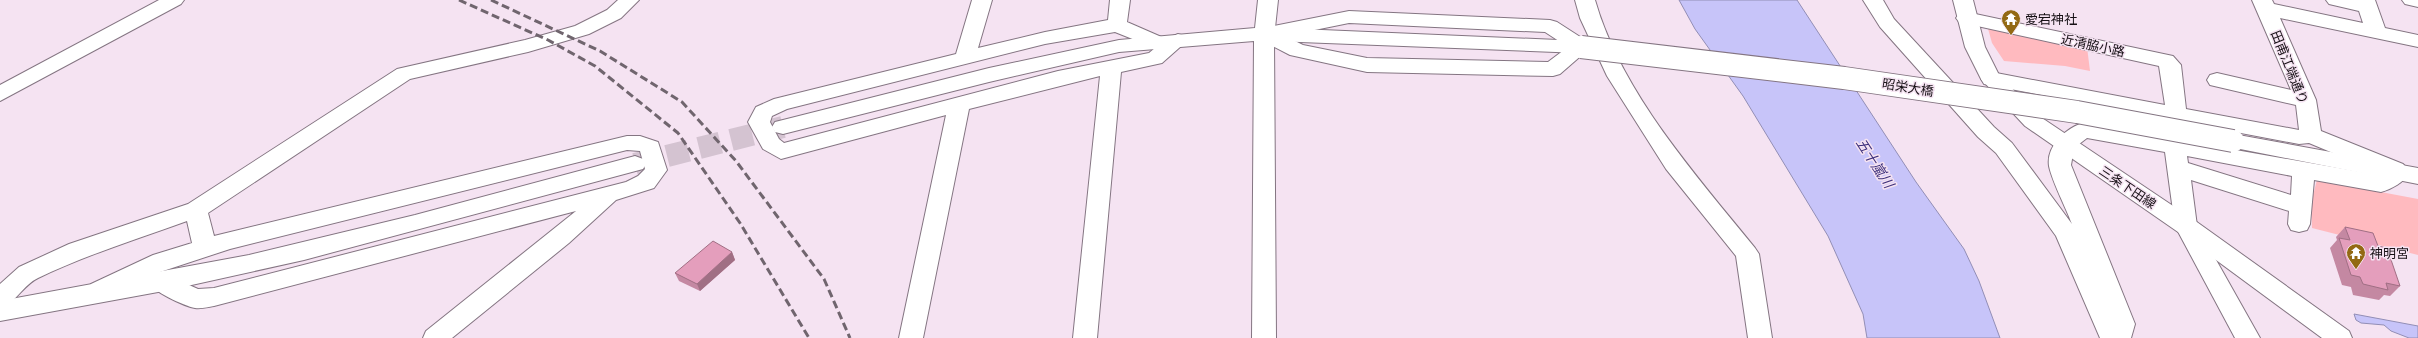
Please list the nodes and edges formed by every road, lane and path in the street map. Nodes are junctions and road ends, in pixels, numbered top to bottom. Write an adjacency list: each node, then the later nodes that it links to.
1 (174, 0): 25 (street)
2 (629, 0): 37 (street)
3 (982, 0): 21 (street)
4 (1120, 0): 14 (street)
5 (1268, 0): 16 (street)
6 (1585, 0): 48 (street)
7 (1873, 0): 49 (street)
8 (2336, 0): 11 (street)
9 (2412, 0): 10 (street)
10 (2418, 1)
11 (2365, 3): 15 (street)
12 (2264, 5): 15 (street); 26 (street, 田甫江端通り)
13 (1964, 9): 23 (street, 三条下田線); 28 (street, 近清脇小路)
14 (1117, 25): 19 (street); 21 (street)
15 (2376, 31): 18 (street)
16 (1264, 34): 17 (street, 昭栄大橋); 20 (street, 昭栄大橋); 20 (street); 47 (street)
17 (1178, 40): 19 (street, 昭栄大橋); 22 (street)
18 (2418, 41)
19 (1158, 42): 29 (street, 昭栄大橋)
20 (1581, 48): 35 (street, 昭栄大橋, bridge)
21 (966, 58): 27 (street)
22 (1111, 68): 27 (street); 46 (street)
23 (1991, 80): 28 (street); 31 (street, 三条下田線)
24 (2217, 80): 26 (street)
25 (0, 94)
26 (2306, 100): 30 (street, 田甫江端通り)
27 (959, 104): 45 (street)
28 (2176, 114): 30 (street)
29 (784, 127)
30 (2311, 135): 35 (street)
31 (2064, 145): 32 (street); 38 (street, 三条下田線); 50 (street)
32 (2176, 157): 34 (street); 34 (street); 38 (street)
33 (635, 164): 40 (street)
34 (2304, 171): 35 (street)
35 (2409, 174)
36 (610, 194): 39 (street); 40 (street); 44 (street)
37 (196, 210): 39 (street); 42 (street)
38 (2186, 226): 51 (street); 52 (street, 三条下田線)
39 (205, 247): 41 (street)
40 (159, 281): 41 (street)
41 (94, 293): 43 (street)
42 (0, 299)
43 (0, 310)
44 (435, 338)
45 (911, 338)
46 (1084, 338)
47 (1264, 338)
48 (1760, 338)
49 (2112, 338)
50 (2118, 338)
51 (2248, 338)
52 (2340, 338)

